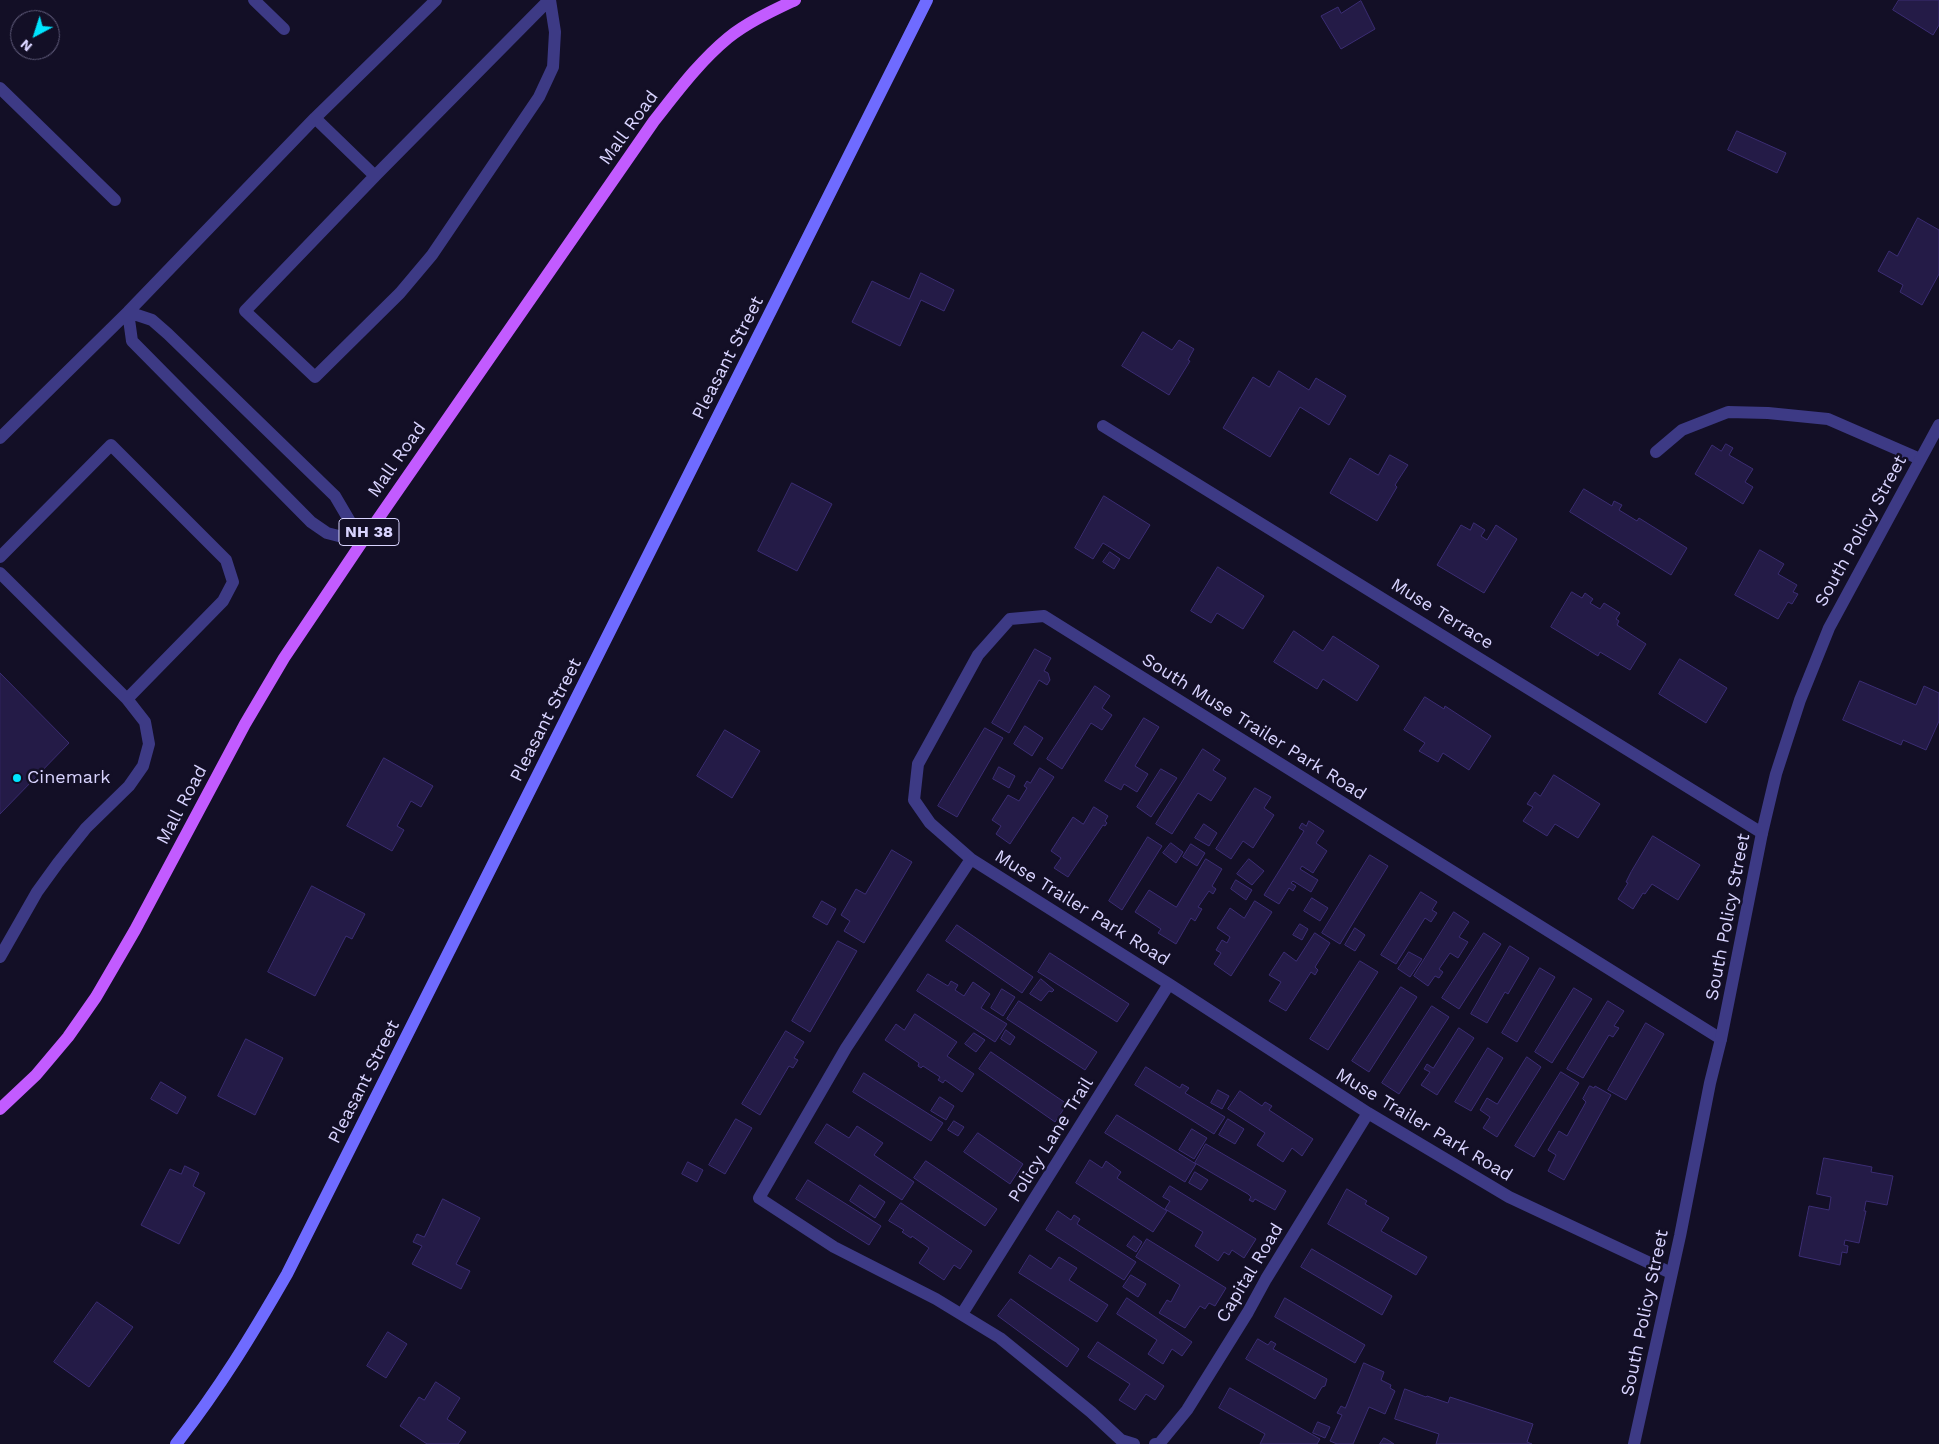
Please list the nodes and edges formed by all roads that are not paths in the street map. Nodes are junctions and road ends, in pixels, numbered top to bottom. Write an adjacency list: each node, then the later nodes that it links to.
1 (254, 0): 6 (street)
2 (436, 0): 8 (street)
3 (550, 0): 9 (street); 9 (street)
4 (795, 0): 17 (main road, Mall Road / NH 38)
5 (927, 0): 30 (main road, Pleasant Street)
6 (284, 29)
7 (0, 88): 10 (street)
8 (315, 118): 9 (street); 11 (street)
9 (375, 176)
10 (115, 200)
11 (128, 312): 14 (street); 17 (street); 17 (street)
12 (1939, 425): 16 (street, South Policy Street)
13 (1104, 426): 21 (street, Muse Terrace)
14 (0, 438)
15 (1656, 452): 16 (street)
16 (1920, 459): 21 (street, South Policy Street)
17 (362, 542): 26 (main road, Mall Road / NH 38)
18 (0, 557): 20 (street)
19 (0, 573): 20 (street)
20 (127, 699): 23 (street)
21 (1762, 833): 25 (street, South Policy Street)
22 (971, 858): 24 (street, Muse Trailer Park Road); 25 (street, South Muse Trailer Park Road); 29 (street, Muse Trailer Park Road)
23 (0, 957)
24 (1169, 984): 27 (street, Muse Trailer Park Road); 29 (street, Policy Lane Trail)
25 (1721, 1039): 28 (street, South Policy Street)
26 (0, 1109)
27 (1368, 1113): 28 (street, Muse Trailer Park Road); 32 (street, Capital Road)
28 (1672, 1273): 33 (street, South Policy Street)
29 (962, 1314): 31 (street)
30 (176, 1444)
31 (1134, 1444)
32 (1155, 1444)
33 (1634, 1444)

